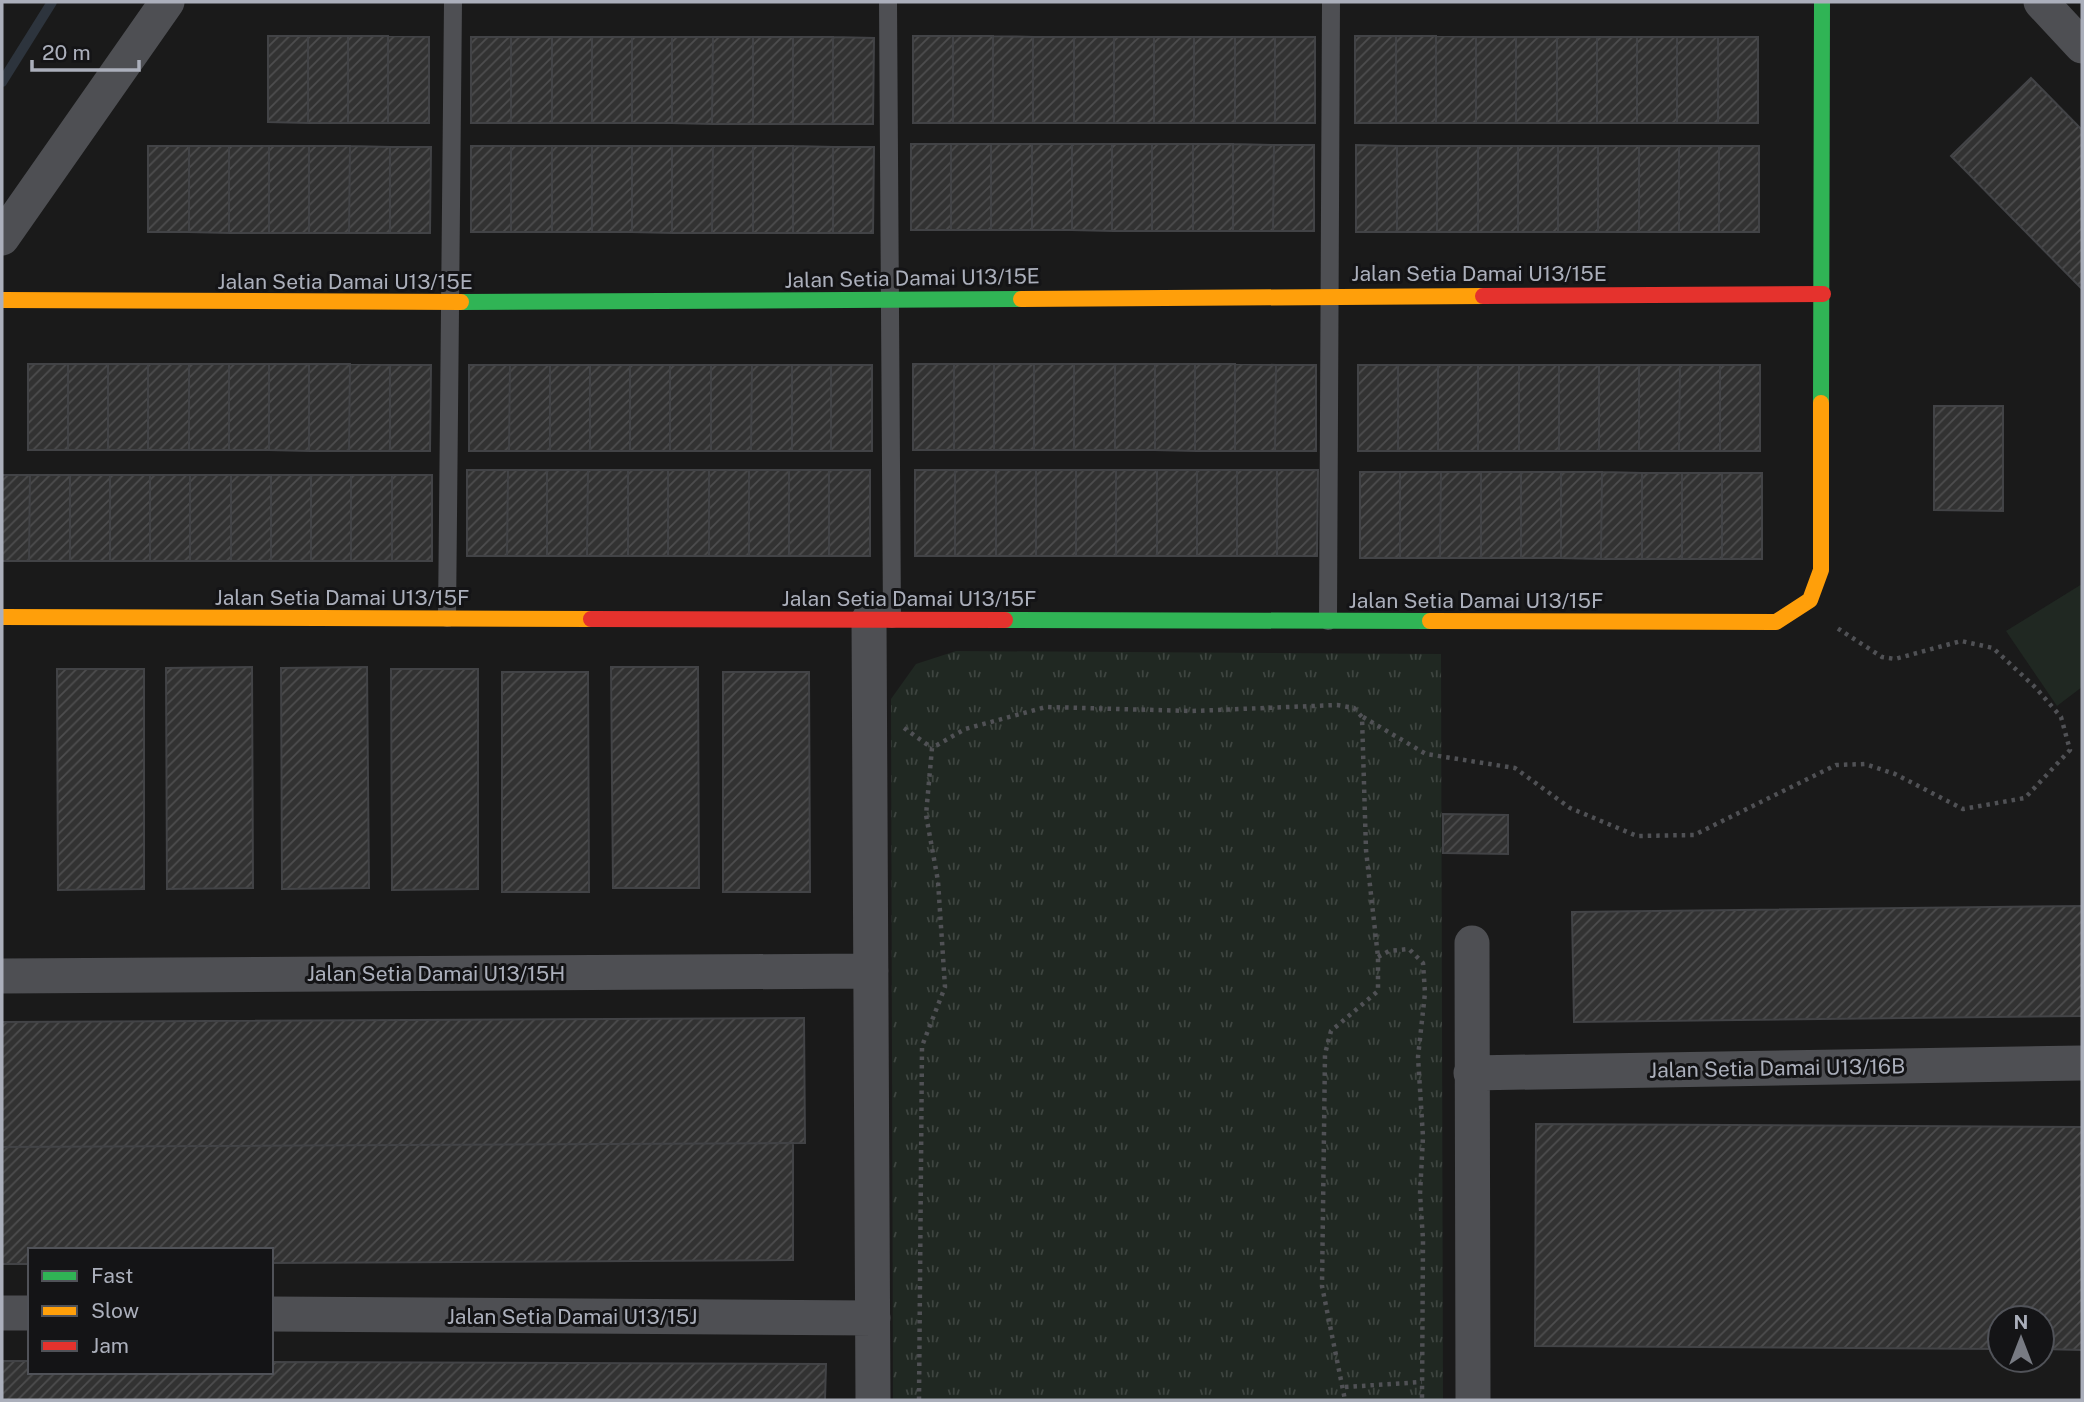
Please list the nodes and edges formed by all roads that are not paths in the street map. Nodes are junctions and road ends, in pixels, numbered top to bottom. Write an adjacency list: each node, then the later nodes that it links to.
1 (167, 2): 8 (street)
2 (453, 2): 13 (lane)
3 (888, 2): 11 (lane)
4 (1331, 2): 10 (lane)
5 (1822, 2): 9 (street)
6 (2041, 2): 7 (street)
7 (2082, 46)
8 (2, 238)
9 (1823, 293): 10 (street, Jalan Setia Damai U13/15E); 17 (street, Jalan Setia Damai U13/15F)
10 (1330, 295): 11 (street, Jalan Setia Damai U13/15E); 17 (lane)
11 (888, 299): 13 (street, Jalan Setia Damai U13/15E); 16 (lane)
12 (2, 300): 13 (street, Jalan Setia Damai U13/15E)
13 (452, 302): 15 (lane)
14 (2, 617): 15 (street, Jalan Setia Damai U13/15F)
15 (447, 618): 16 (street, Jalan Setia Damai U13/15F)
16 (881, 619): 17 (street, Jalan Setia Damai U13/15F); 19 (street)
17 (1328, 621)
18 (1472, 943): 22 (street)
19 (871, 971): 20 (street, Jalan Setia Damai U13/15H); 26 (street)
20 (2, 976)
21 (2082, 1063): 22 (street, Jalan Setia Damai U13/16B)
22 (1471, 1073): 28 (street)
23 (2, 1312): 24 (street)
24 (28, 1313)
25 (273, 1314): 26 (street, Jalan Setia Damai U13/15J)
26 (873, 1318): 27 (street)
27 (873, 1400)
28 (1473, 1400)

